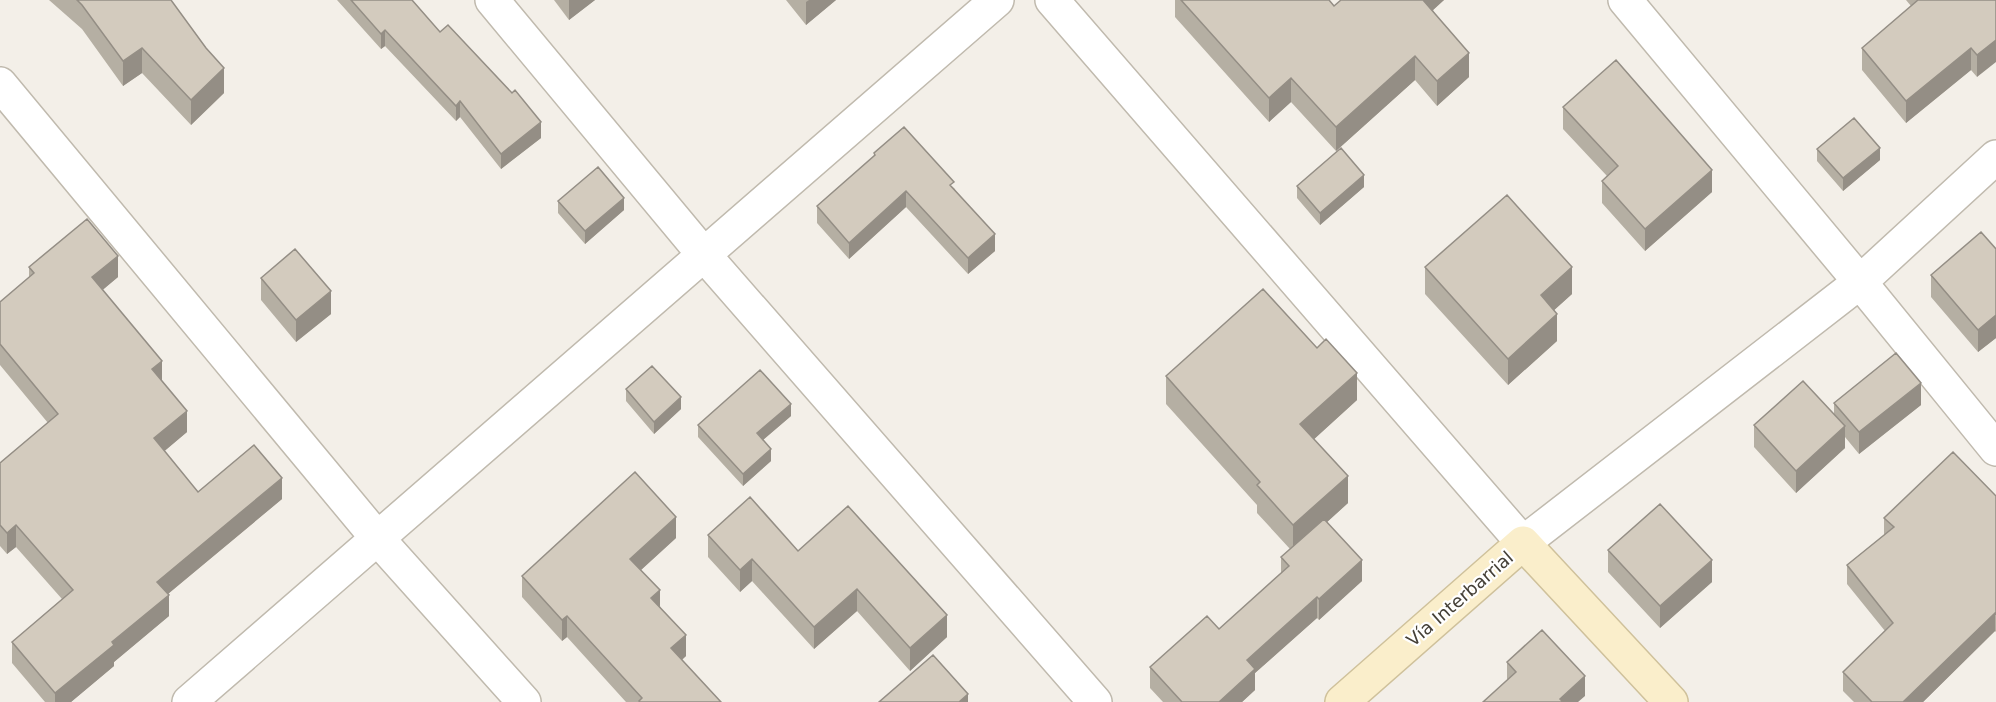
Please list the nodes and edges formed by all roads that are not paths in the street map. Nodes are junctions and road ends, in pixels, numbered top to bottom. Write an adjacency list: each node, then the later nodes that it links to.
1 (492, 0): 7 (street)
2 (997, 0): 7 (street)
3 (1052, 0): 11 (street)
4 (1625, 0): 8 (street)
5 (0, 84): 10 (street)
6 (1996, 158): 8 (street)
7 (705, 256): 10 (street); 14 (street)
8 (1860, 282): 9 (street); 11 (street)
9 (1996, 449)
10 (378, 539): 12 (street); 13 (street)
11 (1522, 543): 15 (main road, Vía Interbarrial); 16 (main road, Vía Interbarrial)
12 (189, 702)
13 (524, 702)
14 (1095, 702)
15 (1342, 702)
16 (1671, 702)

